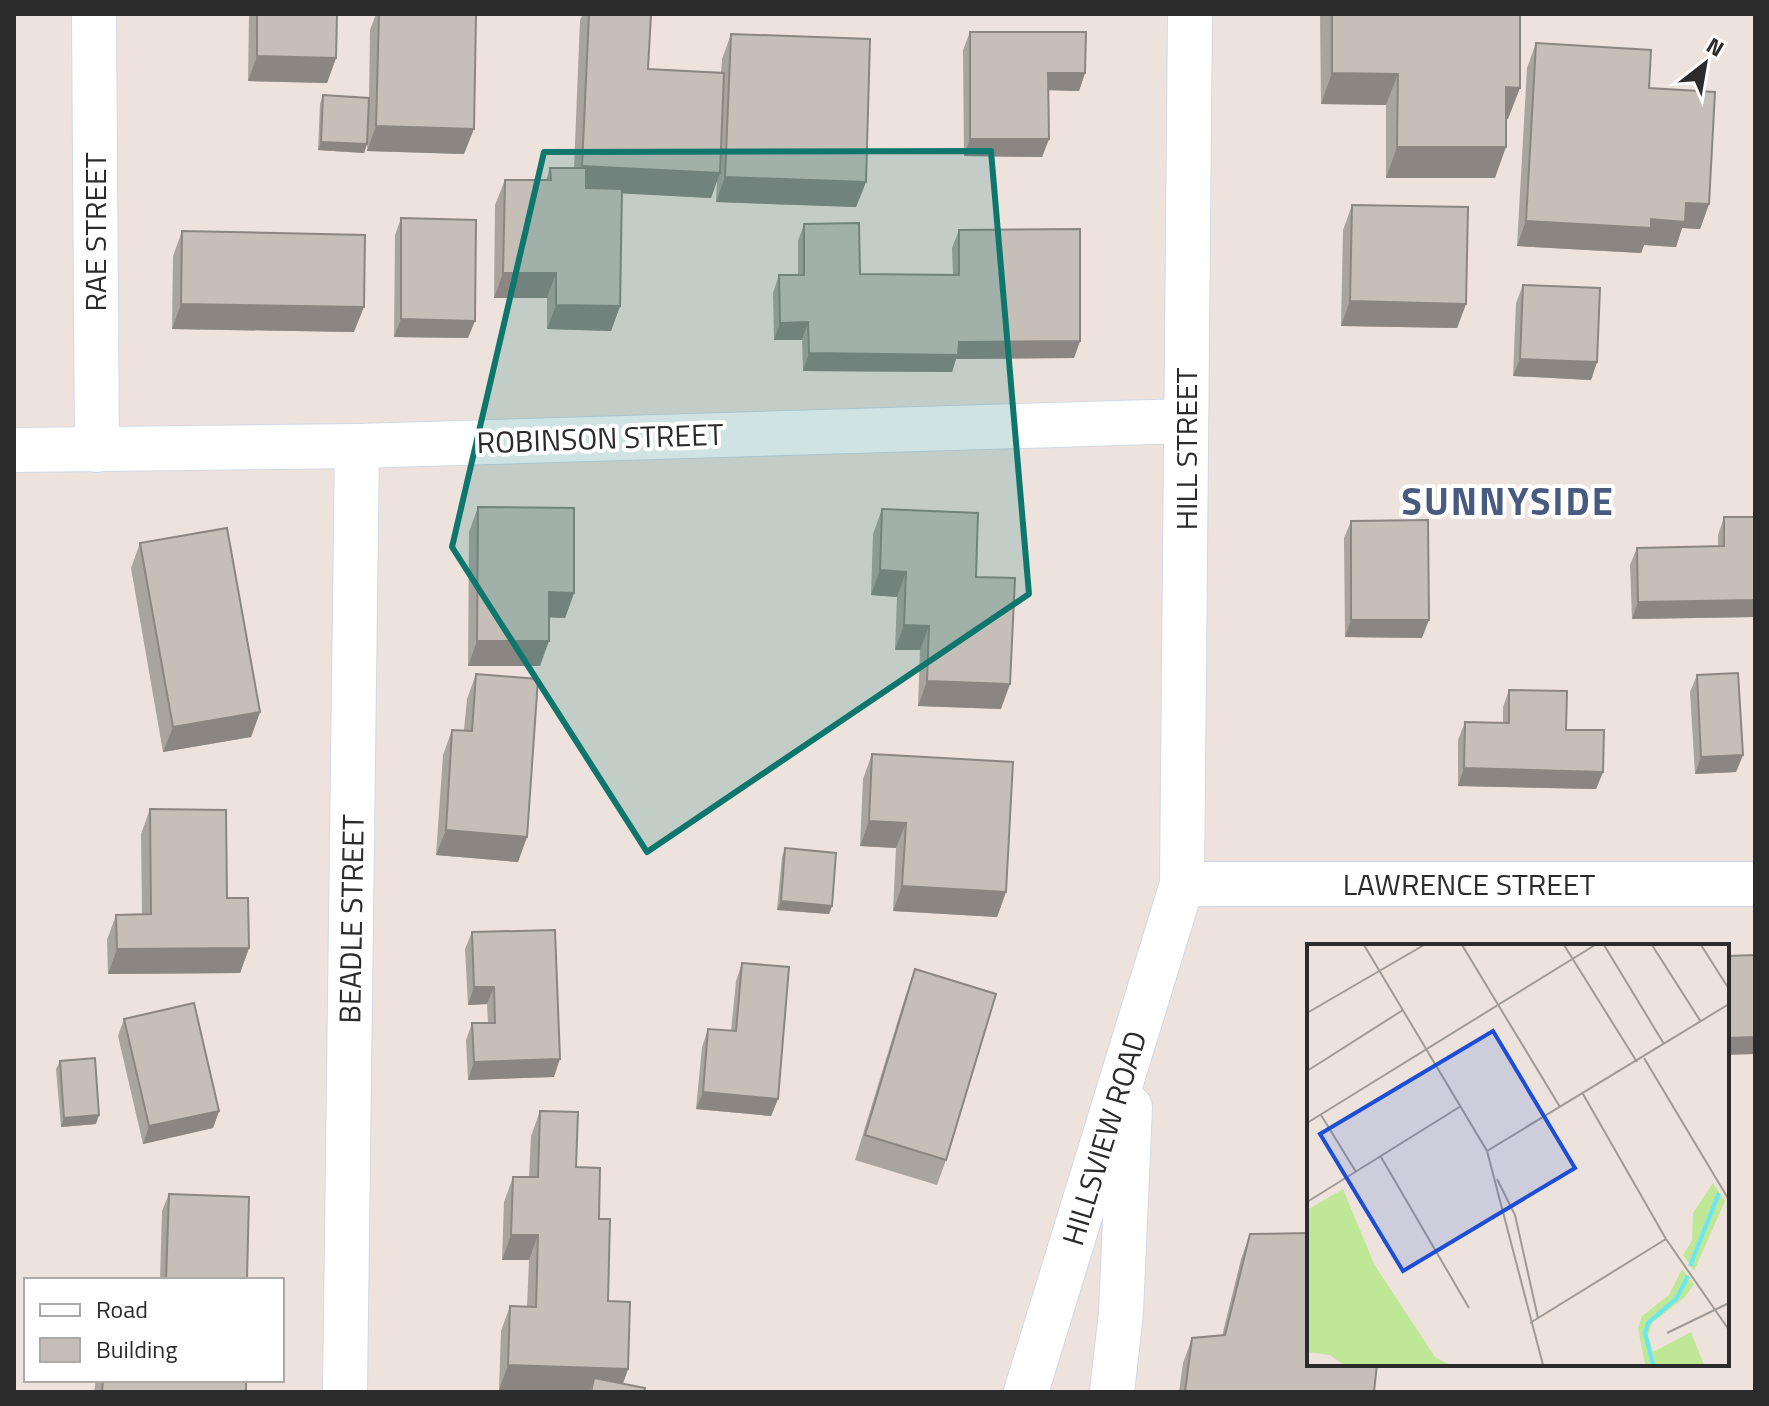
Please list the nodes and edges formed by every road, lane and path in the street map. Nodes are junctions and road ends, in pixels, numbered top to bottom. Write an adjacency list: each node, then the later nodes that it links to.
1 (94, 14): 6 (street, RAE STREET)
2 (1190, 14): 3 (street, HILL STREET)
3 (1186, 421): 4 (street, ROBINSON STREET); 7 (street, HILL STREET)
4 (357, 446): 6 (street, ROBINSON STREET); 10 (street, BEADLE STREET)
5 (14, 450): 6 (street, ROBINSON STREET)
6 (97, 450)
7 (1182, 884): 8 (street, LAWRENCE STREET); 9 (street, HILLSVIEW ROAD)
8 (1755, 884)
9 (1133, 1044): 11 (street, HILLSVIEW ROAD); 12 (street)
10 (345, 1392)
11 (1026, 1392)
12 (1112, 1392)

